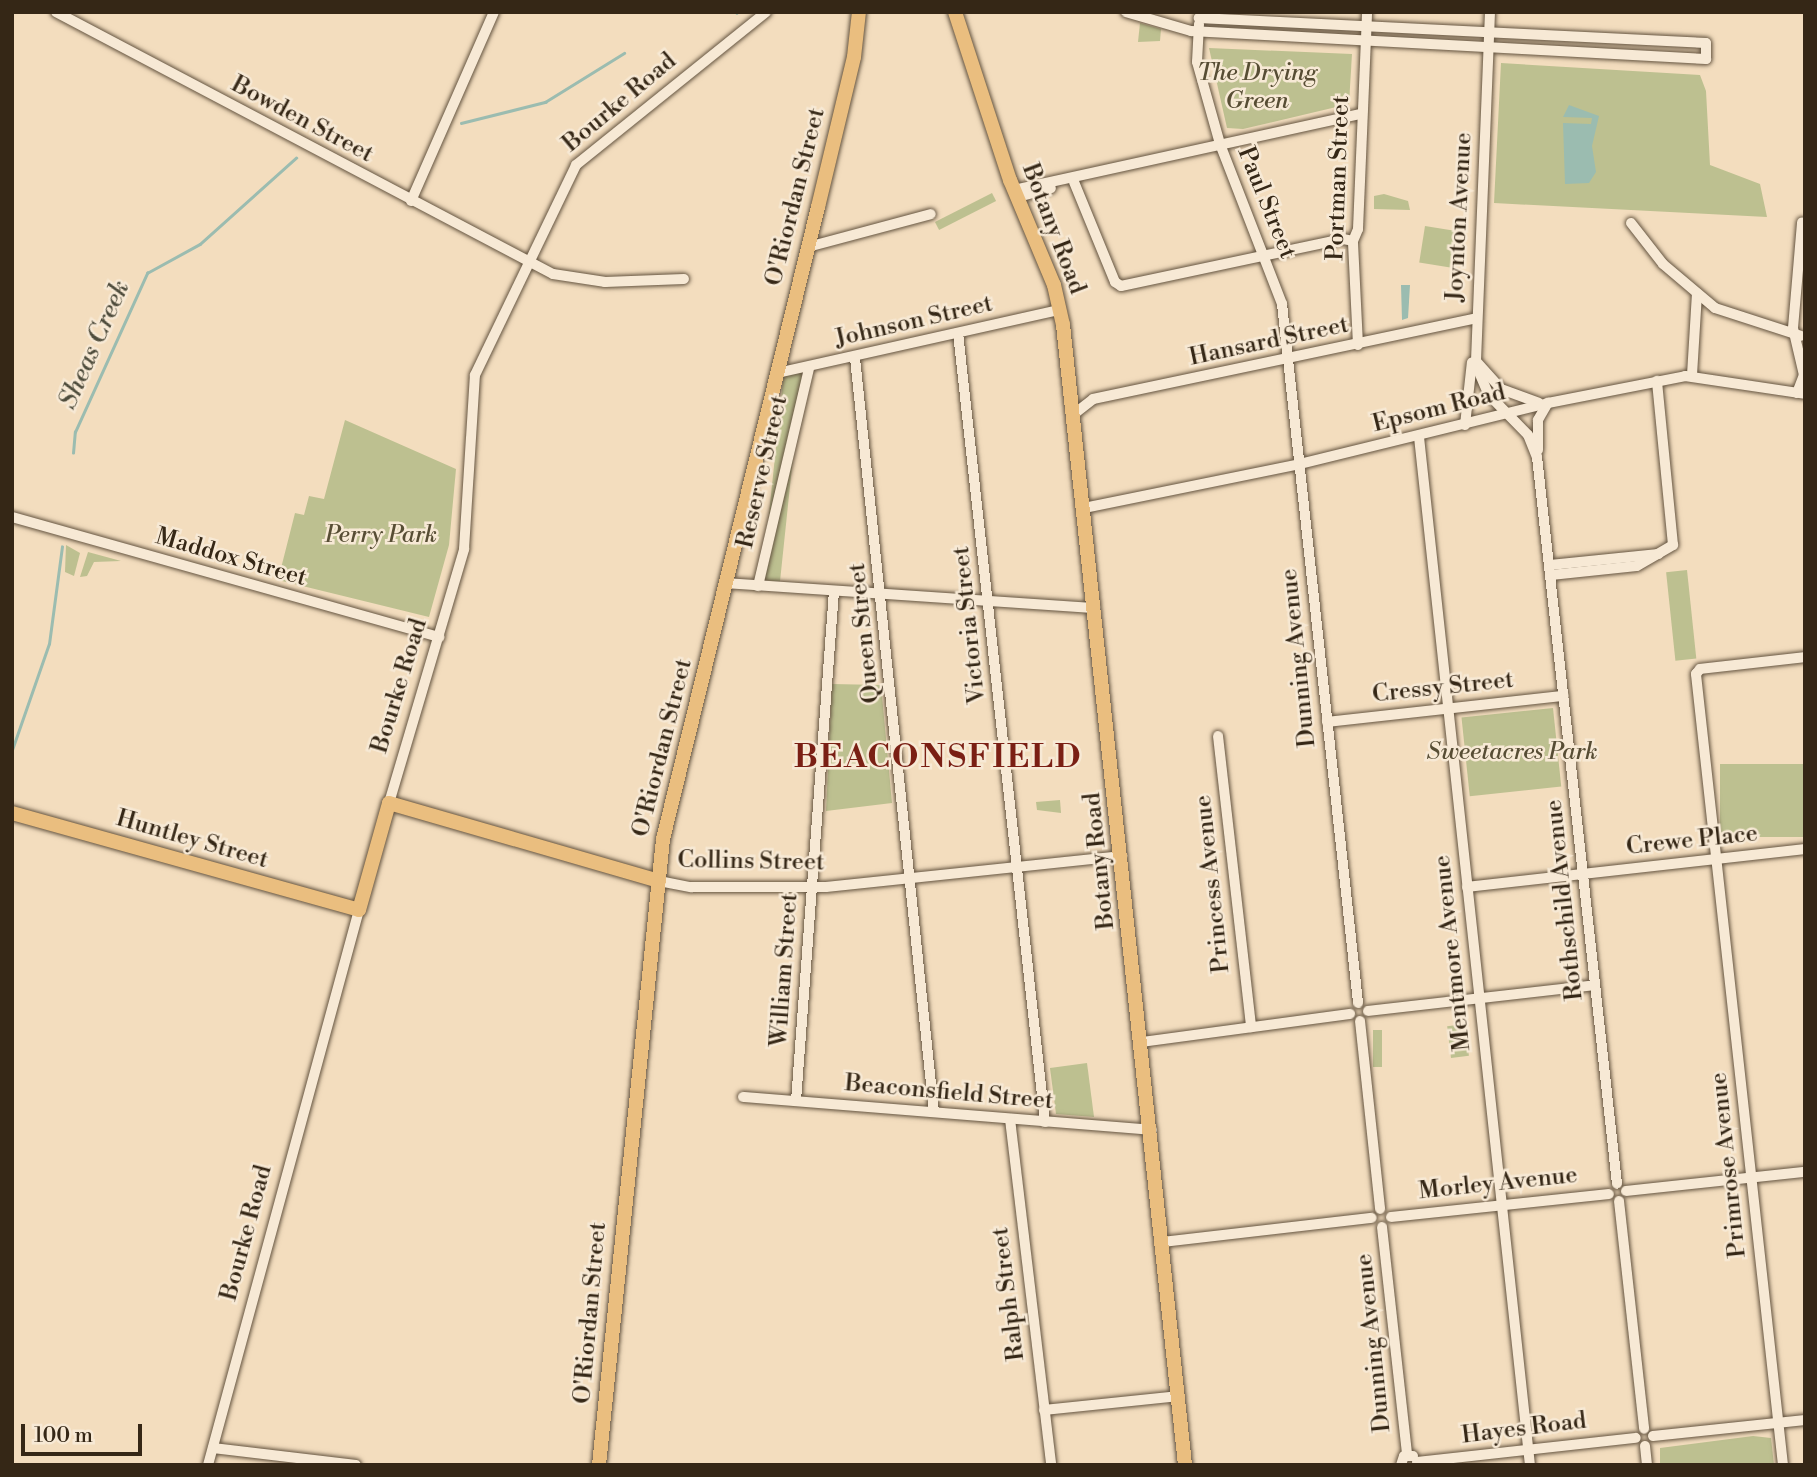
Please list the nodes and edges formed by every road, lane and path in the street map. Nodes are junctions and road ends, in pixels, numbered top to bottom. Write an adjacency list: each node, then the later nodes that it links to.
1 (56, 12): 21 (street, Bowden Street)
2 (494, 12): 21 (street)
3 (766, 12): 28 (street, Bourke Road)
4 (956, 12): 16 (main road, Botany Road)
5 (965, 12): 16 (main road, Botany Road)
6 (1126, 12): 12 (street)
7 (1367, 12): 11 (street, Portman Street)
8 (1490, 12): 13 (street, Joynton Avenue)
9 (862, 14): 26 (main road, O'Riordan Street)
10 (1199, 15): 11 (street); 12 (street, Paul Street)
11 (1367, 25): 13 (street); 14 (street, Portman Street)
12 (1199, 31): 14 (street); 18 (street, Paul Street)
13 (1489, 32): 15 (street, Joynton Avenue); 15 (street)
14 (1367, 38): 15 (street); 17 (street, Portman Street)
15 (1489, 45): 33 (street, Joynton Avenue)
16 (984, 98): 20 (main road, Botany Road)
17 (1361, 117): 18 (street); 25 (street, Portman Street)
18 (1221, 147): 19 (street); 20 (street); 27 (street, Paul Street)
19 (1074, 182): 20 (street); 27 (street)
20 (1016, 193): 32 (main road, Botany Road)
21 (411, 201): 28 (street, Bowden Street)
22 (931, 214): 26 (street)
23 (1631, 223): 30 (street)
24 (1802, 232): 35 (street)
25 (1353, 241): 27 (street); 36 (street, Portman Street)
26 (808, 247): 42 (main road, O'Riordan Street)
27 (1266, 257): 31 (street, Paul Street)
28 (531, 262): 29 (street, Bowden Street); 65 (street, Bourke Road)
29 (684, 279)
30 (1697, 293): 35 (street); 43 (street)
31 (1282, 308): 40 (street, Dunning Avenue)
32 (1060, 310): 34 (street, Johnson Street); 47 (main road, Botany Road)
33 (1476, 318): 36 (street, Hansard Street); 37 (street, Joynton Avenue)
34 (958, 333): 38 (street, Johnson Street); 63 (street, Victoria Street)
35 (1802, 343): 45 (street)
36 (1358, 345): 40 (street, Hansard Street)
37 (1475, 346): 39 (street, Joynton Avenue); 49 (street)
38 (855, 358): 41 (street, Johnson Street); 62 (street, Queen Street)
39 (1475, 359): 46 (street); 48 (street, Joynton Avenue)
40 (1288, 361): 47 (street, Hansard Street); 52 (street, Dunning Avenue)
41 (808, 368): 42 (street, Johnson Street); 60 (street, Reserve Street)
42 (777, 373): 59 (main road, O'Riordan Street)
43 (1692, 376): 44 (street, Epsom Road); 45 (street, Epsom Road)
44 (1657, 382): 46 (street, Epsom Road); 55 (street)
45 (1801, 393)
46 (1548, 403): 48 (street, Epsom Road); 51 (street)
47 (1074, 414): 53 (main road, Botany Road)
48 (1507, 414): 49 (street, Epsom Road); 51 (street, Rothschild Avenue)
49 (1465, 425): 50 (street, Epsom Road)
50 (1419, 437): 52 (street, Epsom Road); 68 (street, Mentmore Avenue)
51 (1538, 463): 58 (street, Rothschild Avenue)
52 (1300, 464): 53 (street, Epsom Road); 69 (street, Dunning Avenue)
53 (1084, 508): 64 (main road, Botany Road)
54 (12, 517): 65 (street, Maddox Street)
55 (1666, 553): 56 (street); 57 (street)
56 (1592, 561): 57 (street); 58 (street)
57 (1608, 569): 58 (street)
58 (1550, 570): 67 (street, Rothschild Avenue)
59 (726, 583): 60 (street, Reserve Street); 79 (main road, O'Riordan Street)
60 (758, 586): 61 (street, Reserve Street)
61 (834, 590): 62 (street, Reserve Street); 80 (street, William Street)
62 (882, 592): 63 (street, Reserve Street); 78 (street, Queen Street)
63 (990, 600): 64 (street, Reserve Street); 76 (street, Victoria Street)
64 (1095, 608): 74 (main road, Botany Road)
65 (439, 637): 71 (street, Bourke Road)
66 (1805, 657): 75 (street, Primrose Avenue)
67 (1564, 696): 68 (street, Cressy Street); 77 (street, Rothschild Avenue)
68 (1448, 709): 69 (street, Cressy Street); 81 (street, Mentmore Avenue)
69 (1327, 722): 85 (street, Dunning Avenue)
70 (1218, 736): 89 (street, Princess Avenue)
71 (389, 803): 79 (main road, Collins Street); 82 (main road, Bourke Road)
72 (12, 813): 82 (main road, Huntley Street)
73 (1805, 849): 75 (street, Crewe Place)
74 (1122, 856): 76 (street, Collins Street); 90 (main road, Botany Road)
75 (1716, 861): 77 (street, Crewe Place); 98 (street, Primrose Avenue)
76 (1017, 867): 78 (street, Collins Street); 95 (street, Victoria Street)
77 (1583, 874): 81 (street, Crewe Place); 83 (street, Rothschild Avenue)
78 (912, 878): 80 (street, Collins Street); 93 (street, Queen Street)
79 (659, 881): 80 (street, Collins Street); 118 (main road, O'Riordan Street)
80 (812, 887): 92 (street, William Street)
81 (1467, 887): 84 (street, Mentmore Avenue)
82 (359, 911): 113 (street, Bourke Road)
83 (1595, 985): 84 (street); 99 (street, Rothschild Avenue)
84 (1479, 998): 86 (street); 100 (street, Mentmore Avenue)
85 (1358, 1003): 86 (street); 87 (street)
86 (1368, 1011): 88 (street)
87 (1350, 1014): 88 (street); 89 (street)
88 (1360, 1021): 101 (street)
89 (1251, 1027): 90 (street)
90 (1142, 1042): 96 (main road, Botany Road)
91 (743, 1097): 92 (street, Beaconsfield Street)
92 (796, 1101): 93 (street, Beaconsfield Street)
93 (934, 1112): 94 (street, Beaconsfield Street)
94 (1010, 1119): 95 (street, Beaconsfield Street); 107 (street, Ralph Street)
95 (1045, 1122): 96 (street, Beaconsfield Street)
96 (1152, 1130): 105 (main road, Botany Road)
97 (1805, 1172): 98 (street, Morley Avenue)
98 (1752, 1178): 99 (street, Morley Avenue); 109 (street, Primrose Avenue)
99 (1618, 1192): 100 (street, Morley Avenue); 110 (street, Rothschild Avenue)
100 (1502, 1205): 102 (street, Morley Avenue); 114 (street, Mentmore Avenue)
101 (1380, 1209): 102 (street); 103 (street)
102 (1391, 1217): 104 (street)
103 (1373, 1219): 104 (street); 105 (street)
104 (1382, 1227): 115 (street, Dunning Avenue)
105 (1163, 1242): 106 (main road, Botany Road)
106 (1179, 1396): 107 (street); 120 (main road, Botany Road)
107 (1044, 1410): 119 (street, Ralph Street)
108 (1805, 1420): 109 (street)
109 (1779, 1423): 111 (street); 123 (street, Primrose Avenue)
110 (1644, 1429): 111 (street); 112 (street)
111 (1653, 1437): 112 (street)
112 (1640, 1442): 114 (street, Hayes Road); 122 (street)
113 (213, 1448): 116 (street, Bourke Road); 117 (street)
114 (1529, 1450): 115 (street, Hayes Road); 121 (street, Mentmore Avenue)
115 (1405, 1463)
116 (208, 1465)
117 (356, 1465)
118 (599, 1465)
119 (1051, 1465)
120 (1185, 1465)
121 (1530, 1465)
122 (1647, 1465)
123 (1783, 1465)

